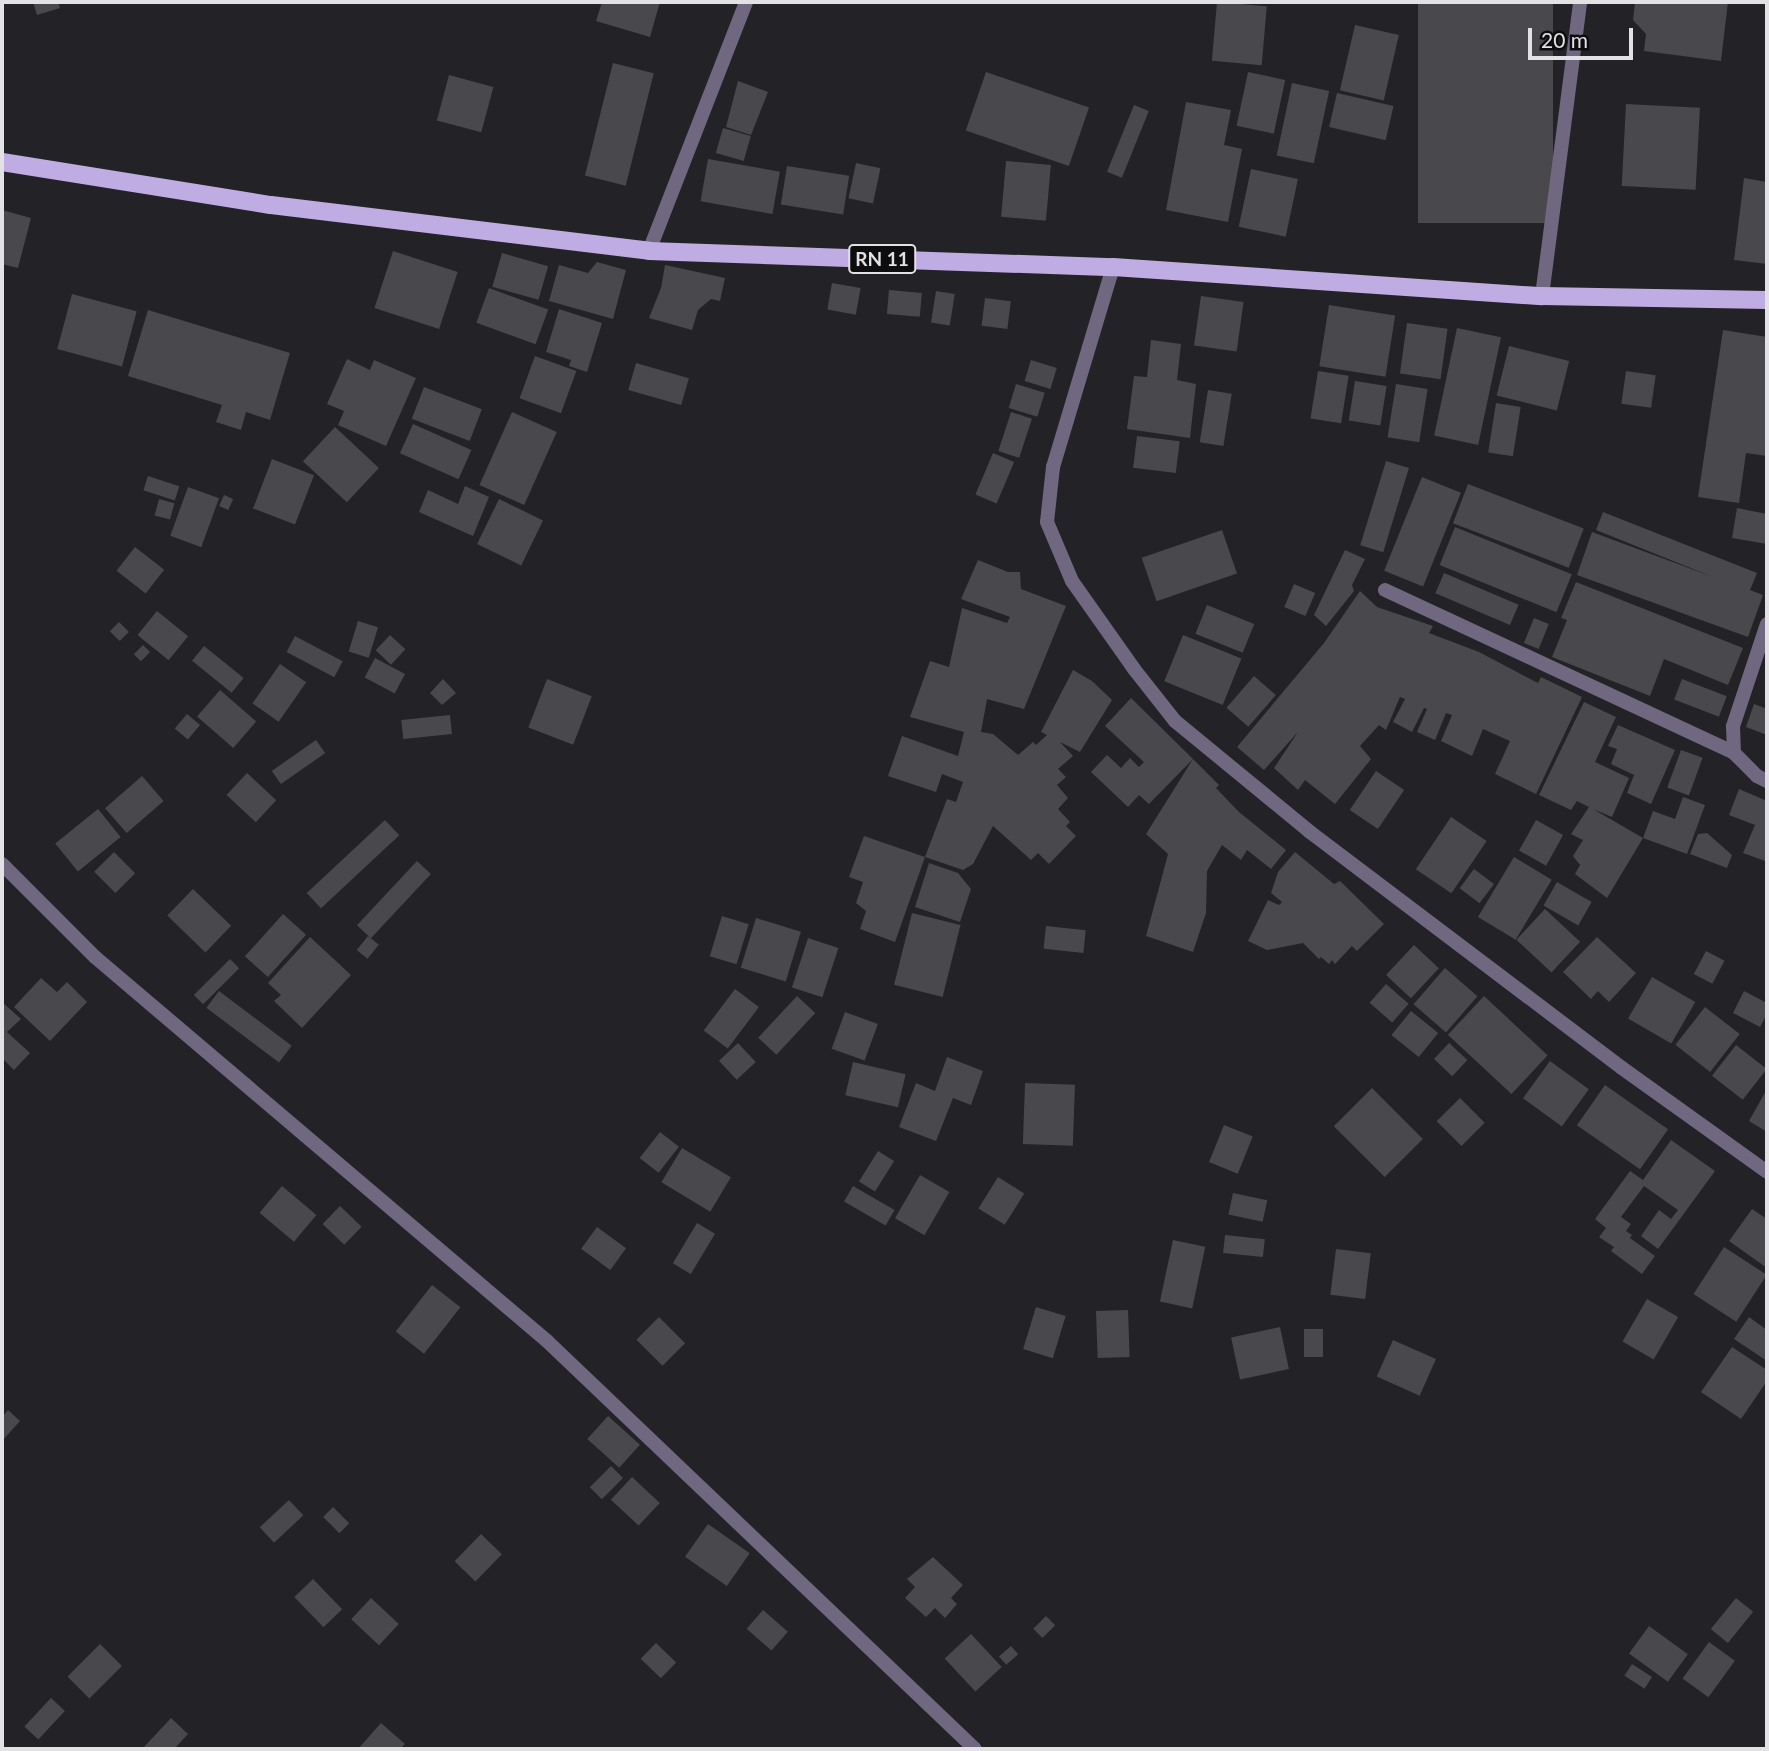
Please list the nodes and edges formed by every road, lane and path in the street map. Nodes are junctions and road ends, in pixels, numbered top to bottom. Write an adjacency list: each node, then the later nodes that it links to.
1 (746, 2): 4 (street)
2 (1580, 2): 6 (street)
3 (2, 162): 4 (main road, RN 11)
4 (649, 251): 5 (main road, RN 11)
5 (1113, 267): 6 (main road, RN 11); 13 (street)
6 (1542, 296): 7 (main road, RN 11)
7 (1767, 300)
8 (1385, 590): 10 (street)
9 (1767, 624): 10 (street)
10 (1734, 752): 11 (street)
11 (1767, 780)
12 (2, 864): 14 (street)
13 (1767, 1172)
14 (975, 1749)

